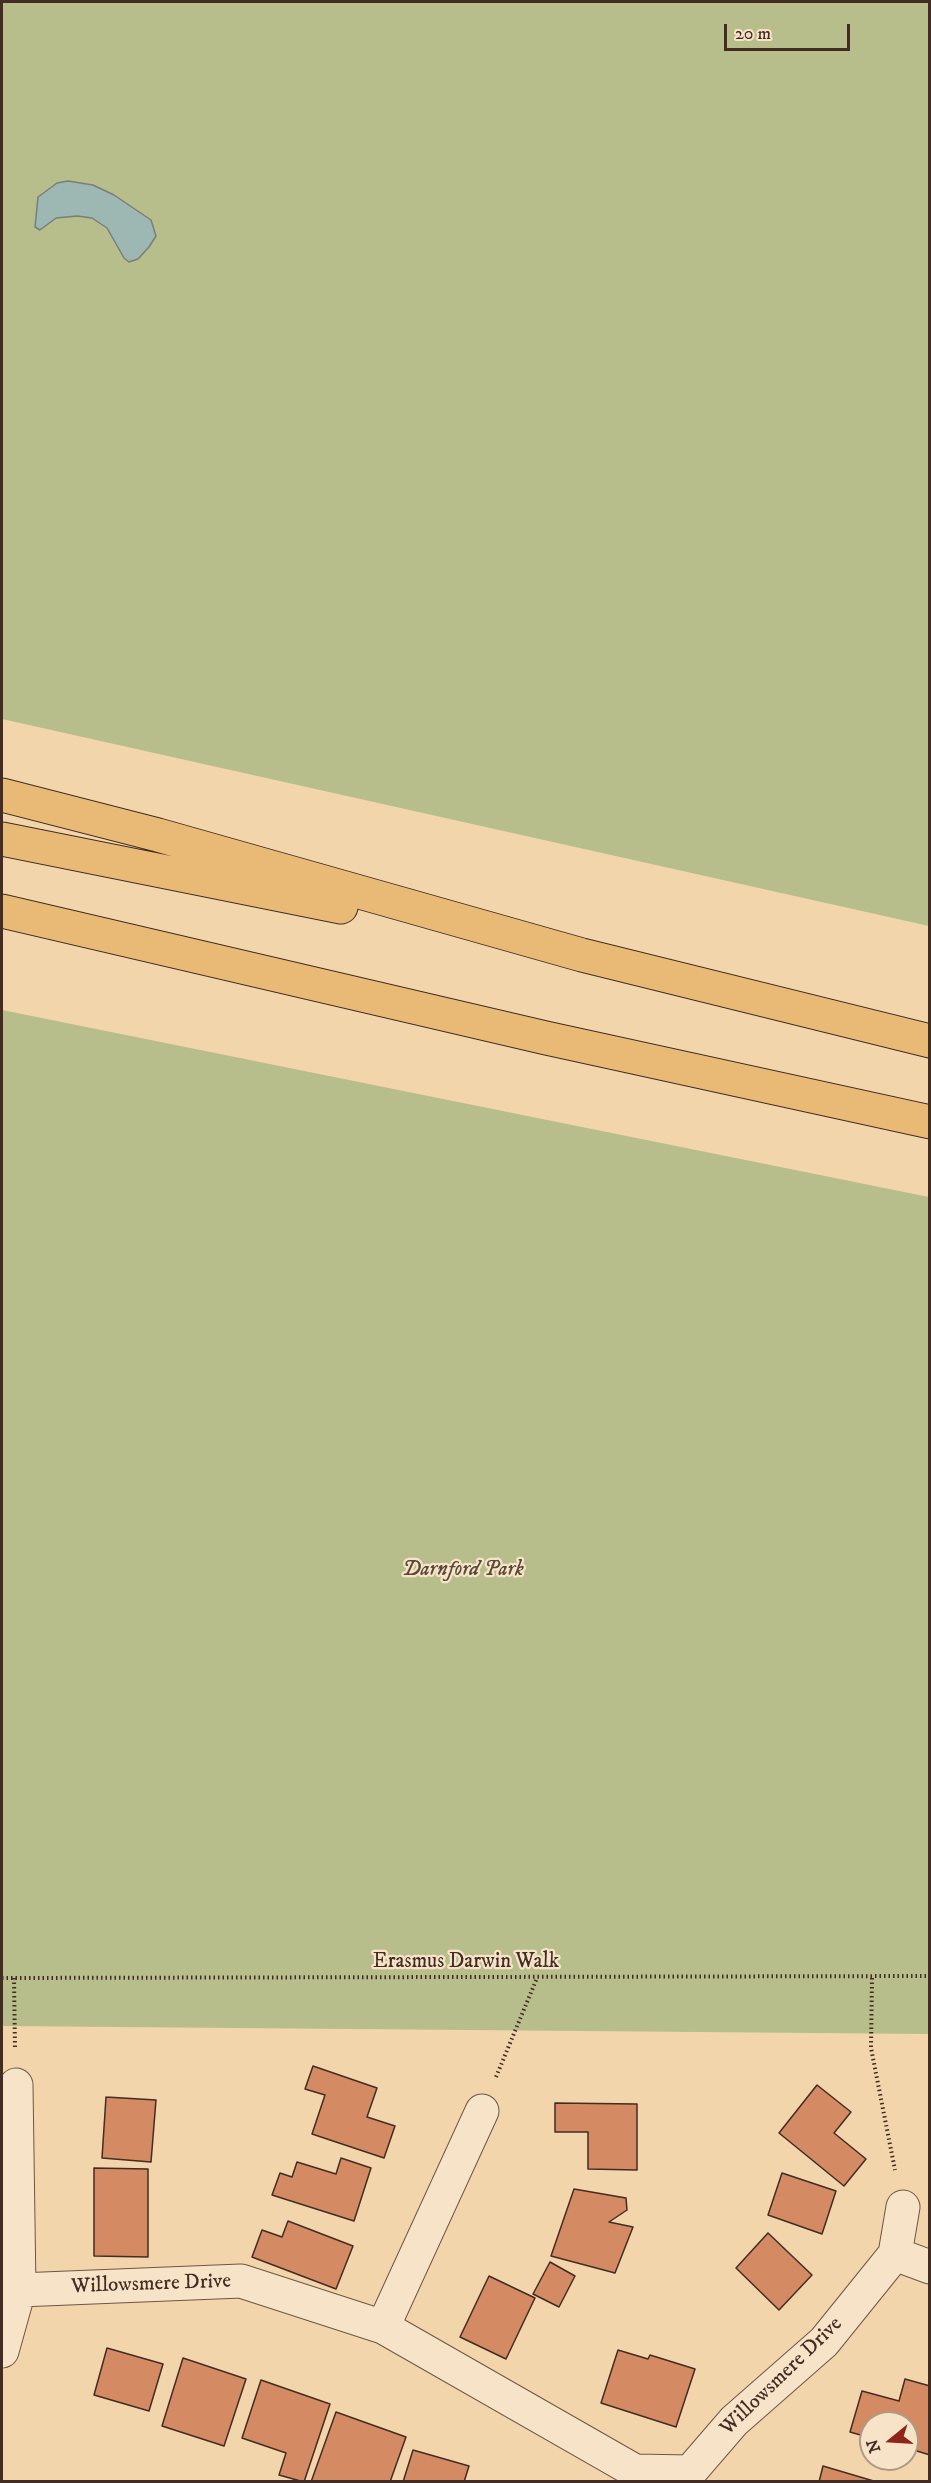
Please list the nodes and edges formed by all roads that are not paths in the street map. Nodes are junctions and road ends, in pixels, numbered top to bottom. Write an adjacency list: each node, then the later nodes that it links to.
1 (2, 795): 4 (highway)
2 (2, 839): 4 (highway)
3 (2, 911): 6 (highway)
4 (582, 955): 5 (highway)
5 (930, 1041)
6 (930, 1122)
7 (16, 2085): 12 (street)
8 (482, 2111): 13 (street)
9 (903, 2207): 10 (street, Willowsmere Drive)
10 (895, 2254): 11 (street); 15 (street, Willowsmere Drive)
11 (930, 2267)
12 (19, 2290): 13 (street, Willowsmere Drive); 14 (street)
13 (383, 2327): 15 (street, Willowsmere Drive)
14 (2, 2351)
15 (690, 2477)

